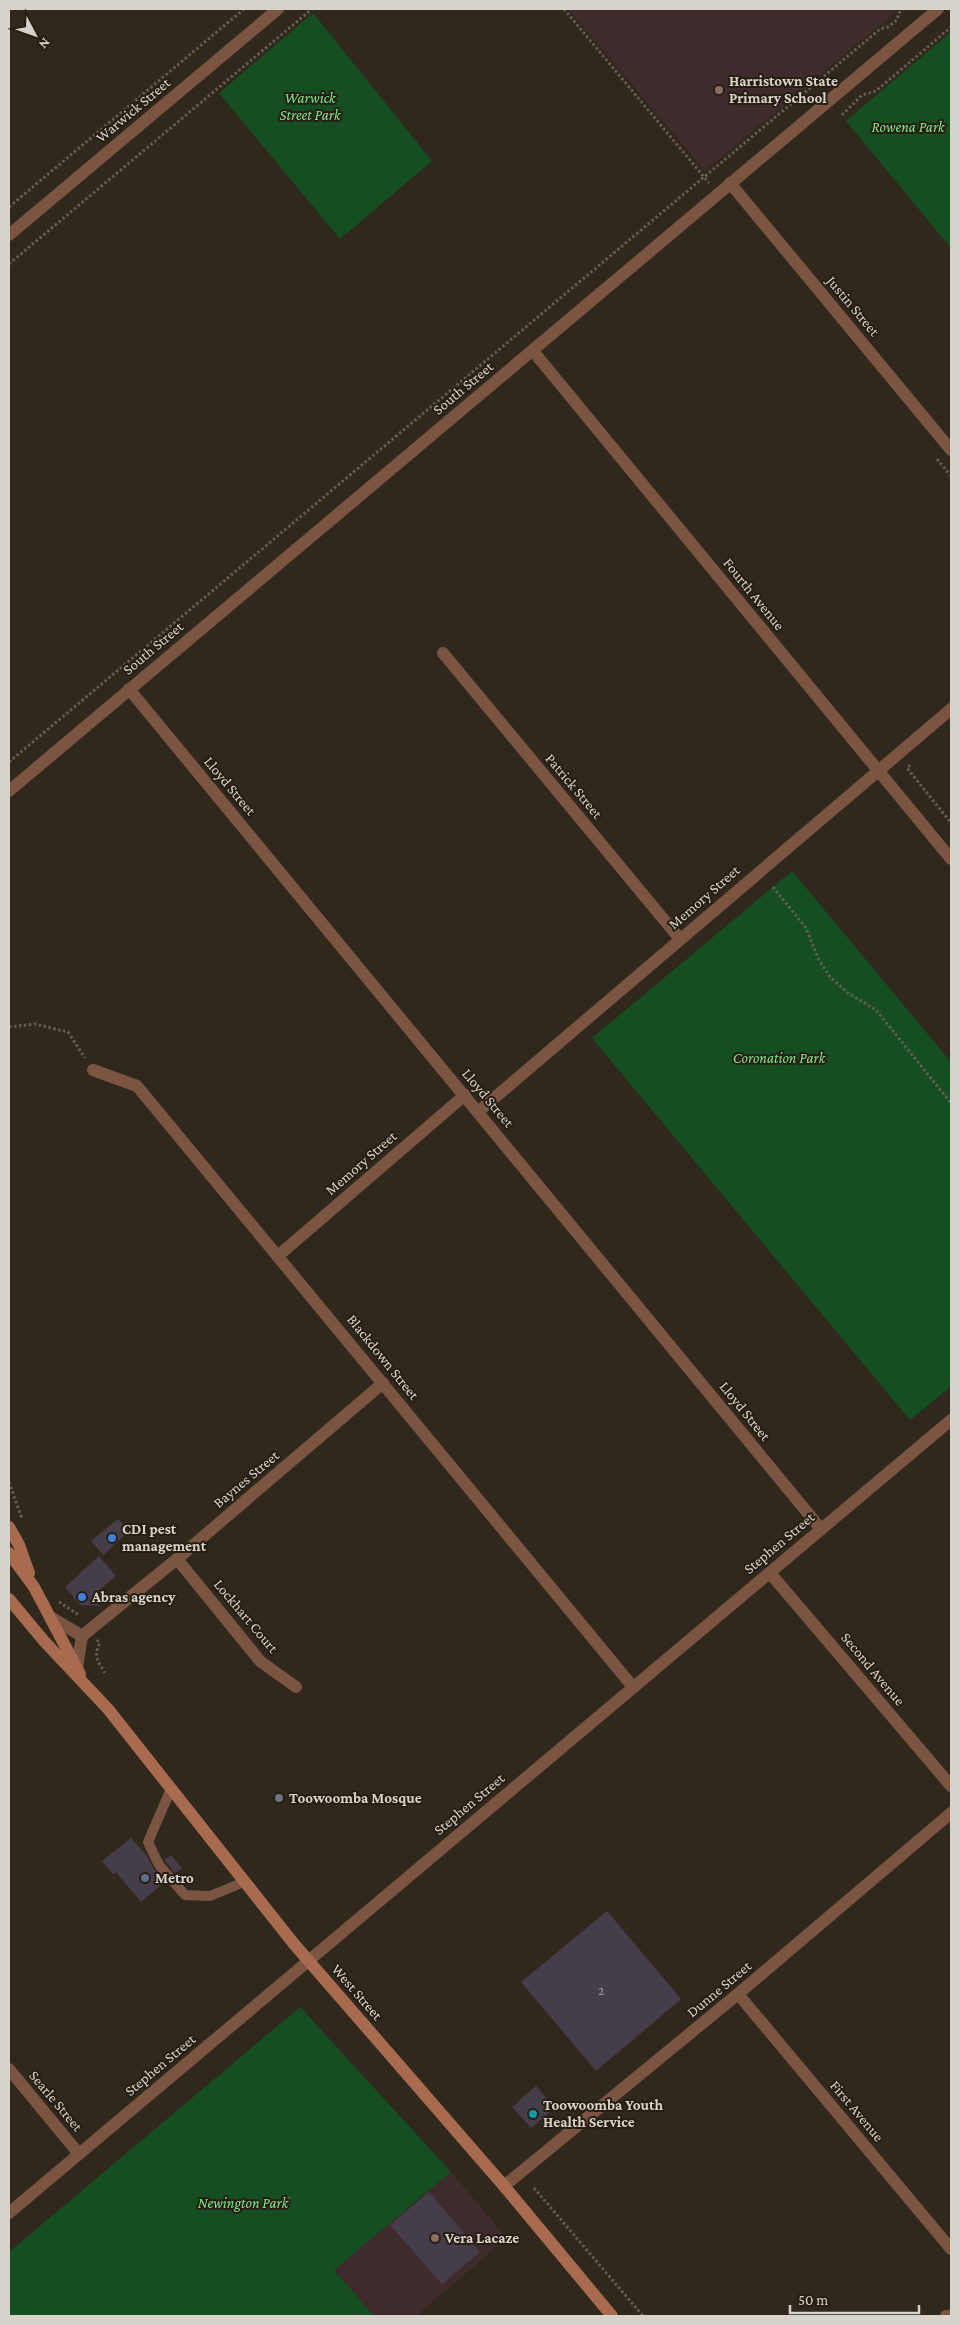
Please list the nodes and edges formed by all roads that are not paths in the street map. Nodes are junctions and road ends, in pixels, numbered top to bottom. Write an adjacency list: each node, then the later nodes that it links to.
1 (278, 9): 4 (street, Warwick Street)
2 (938, 9): 3 (street, South Street)
3 (730, 183): 5 (street, South Street); 6 (street, Justin Street)
4 (9, 236)
5 (533, 350): 8 (street, South Street); 10 (street, Fourth Avenue)
6 (951, 450)
7 (443, 653): 13 (street, Patrick Street)
8 (129, 689): 11 (street, South Street); 15 (street, Lloyd Street)
9 (951, 709): 10 (street, Memory Street)
10 (878, 770): 12 (street, Fourth Avenue); 13 (street, Memory Street)
11 (9, 791)
12 (951, 859)
13 (680, 939): 16 (street, Memory Street)
14 (93, 1070): 17 (street, Blackdown Street)
15 (464, 1095): 16 (street, Lloyd Street); 17 (street, Memory Street)
16 (479, 1111): 21 (street, Lloyd Street)
17 (279, 1255): 18 (street, Blackdown Street)
18 (383, 1383): 23 (street, Baynes Street); 33 (street, Blackdown Street)
19 (951, 1420): 21 (street, Stephen Street)
20 (9, 1527): 25 (main road)
21 (821, 1529): 24 (street, Stephen Street)
22 (9, 1553): 25 (main road)
23 (177, 1559): 29 (street, Baynes Street); 34 (street, Lockhart Court)
24 (770, 1572): 33 (street, Stephen Street); 35 (street, Second Avenue)
25 (34, 1587): 28 (main road)
26 (9, 1592): 30 (main road)
27 (9, 1599): 30 (main road)
28 (52, 1618): 29 (street); 31 (main road)
29 (86, 1633): 31 (street)
30 (44, 1641): 32 (main road)
31 (77, 1667): 32 (main road)
32 (84, 1683): 36 (main road, West Street)
33 (634, 1686): 39 (street, Stephen Street)
34 (296, 1687)
35 (951, 1786)
36 (171, 1789): 38 (main road, West Street); 38 (lane)
37 (951, 1813): 40 (street, Dunne Street)
38 (244, 1882): 39 (main road, West Street)
39 (308, 1961): 42 (street, Stephen Street); 43 (main road, West Street)
40 (738, 1994): 43 (street, Dunne Street); 45 (street, First Avenue)
41 (9, 2069): 42 (street, Searle Street)
42 (79, 2154): 44 (street, Stephen Street)
43 (504, 2186): 46 (main road, West Street)
44 (9, 2212)
45 (951, 2249)
46 (612, 2316)
47 (946, 2316): 48 (street)
48 (951, 2316)

